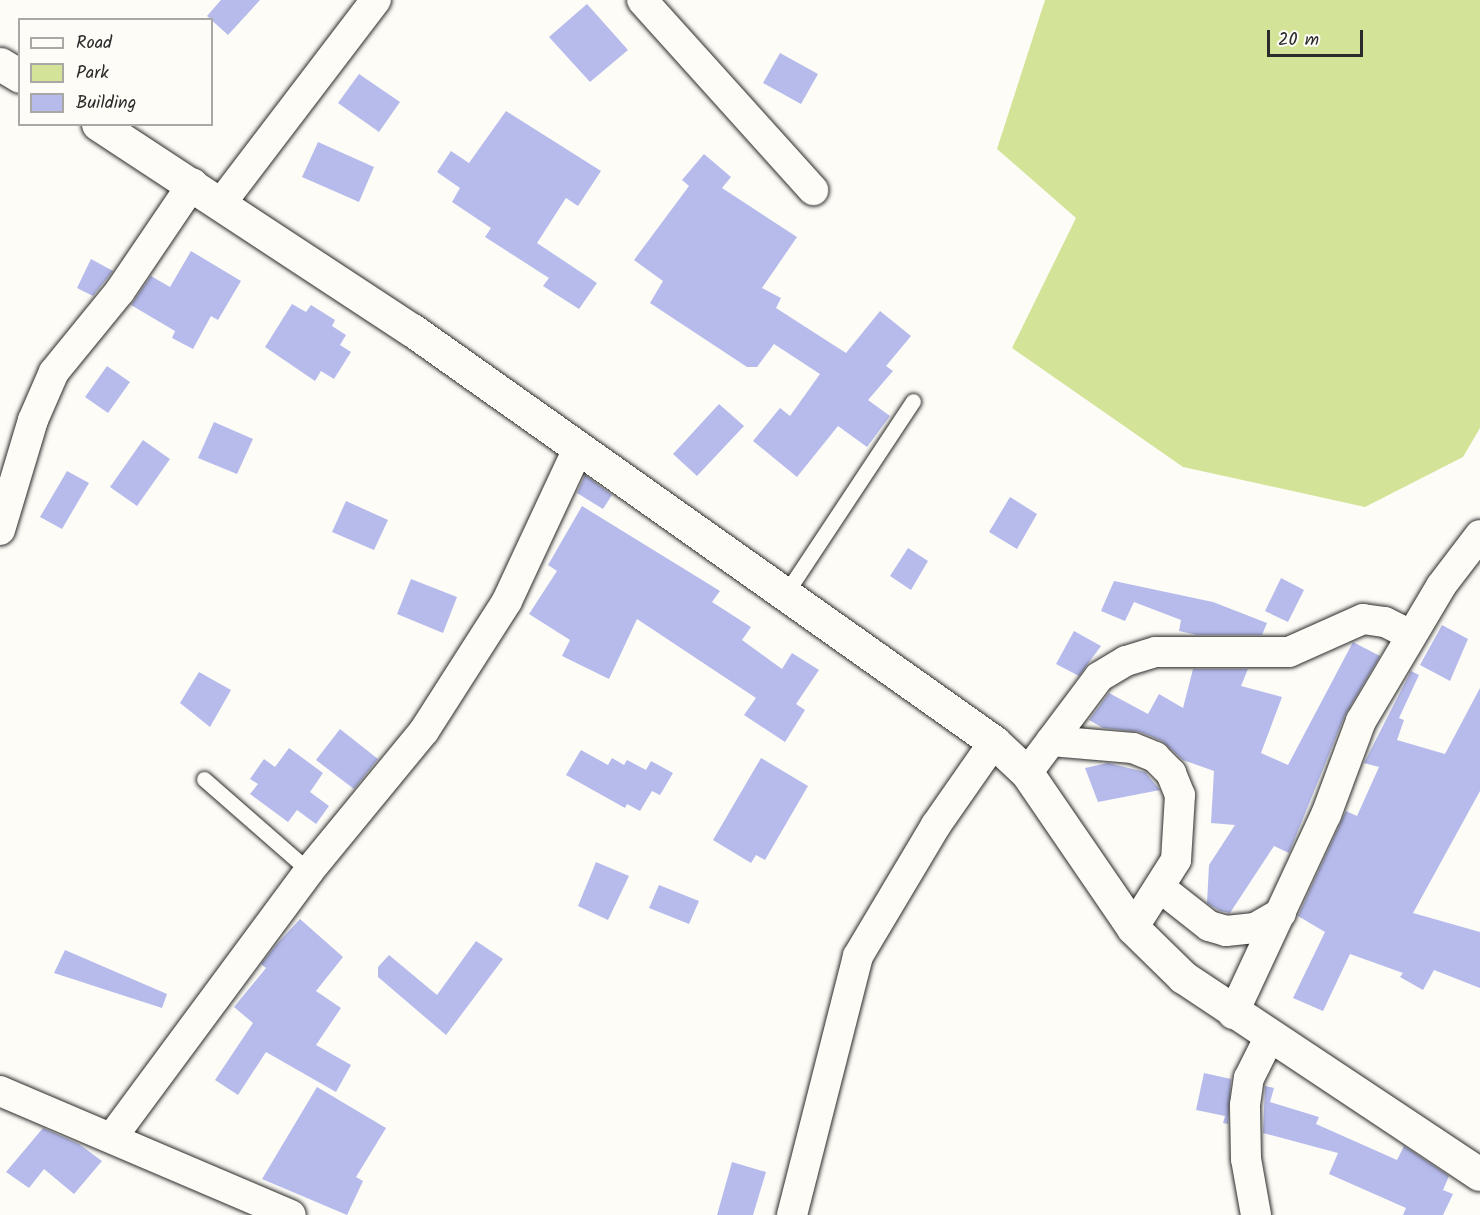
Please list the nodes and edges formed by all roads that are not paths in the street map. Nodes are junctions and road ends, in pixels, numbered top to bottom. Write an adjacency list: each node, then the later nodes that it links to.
1 (376, 0): 8 (street)
2 (642, 0): 7 (street)
3 (0, 64): 4 (street)
4 (18, 75)
5 (101, 126): 6 (street)
6 (193, 183): 8 (street); 11 (street)
7 (813, 190)
8 (222, 202): 10 (street)
9 (913, 401): 13 (lane)
10 (578, 449): 13 (street); 19 (street)
11 (0, 530)
12 (1480, 535): 14 (street)
13 (786, 592): 16 (street)
14 (1410, 635): 15 (street); 21 (street)
15 (1051, 741): 17 (street); 20 (street)
16 (994, 742): 17 (street); 29 (street)
17 (1028, 773): 22 (street)
18 (204, 779): 19 (lane)
19 (309, 870): 26 (street)
20 (1162, 889): 21 (street); 22 (street)
21 (1281, 913): 23 (street)
22 (1133, 928): 23 (street)
23 (1233, 1014): 24 (street)
24 (1269, 1038): 27 (street); 30 (street)
25 (0, 1091): 26 (street)
26 (113, 1136): 28 (street)
27 (1480, 1174)
28 (291, 1215)
29 (792, 1215)
30 (1256, 1215)

